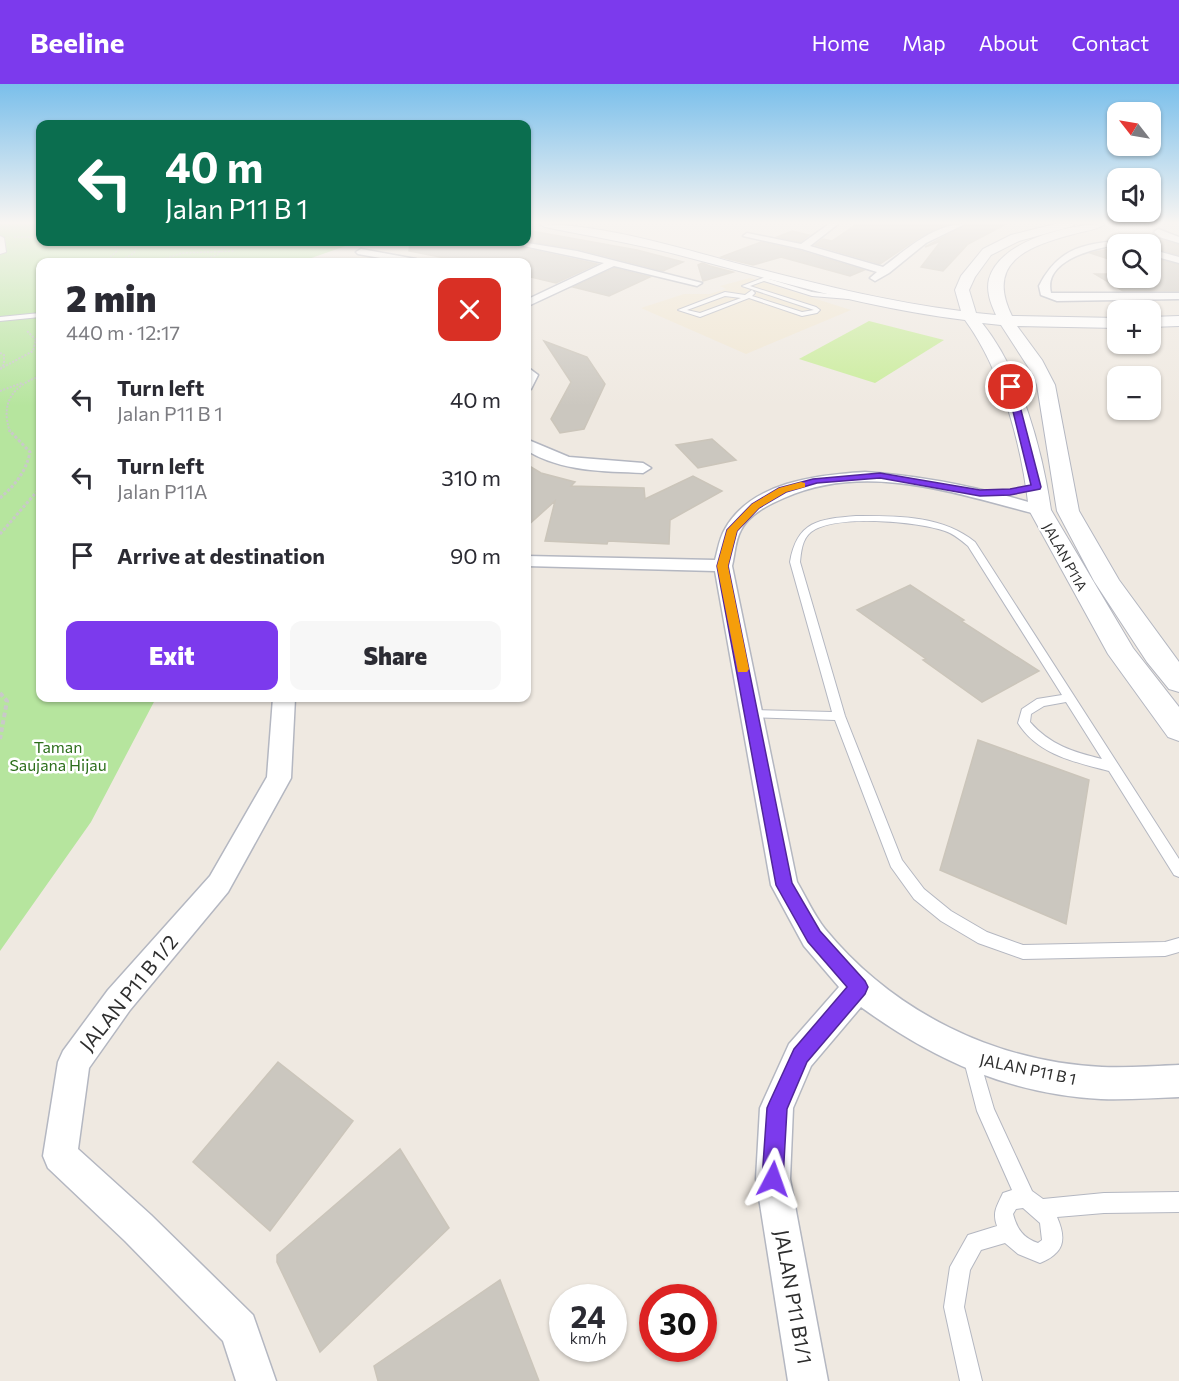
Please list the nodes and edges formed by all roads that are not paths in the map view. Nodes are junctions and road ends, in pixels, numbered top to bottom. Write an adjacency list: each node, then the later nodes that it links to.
1 (565, 285): 11 (street)
2 (747, 285): 9 (lane)
3 (796, 285): 16 (street)
4 (844, 285): 16 (street)
5 (964, 285): 10 (street)
6 (996, 285): 17 (street)
7 (1045, 285): 14 (street)
8 (534, 287): 11 (street)
9 (752, 289): 12 (lane); 13 (lane)
10 (962, 290): 16 (street); 18 (street, JALAN P11A)
11 (550, 291): 15 (street)
12 (766, 293): 13 (lane); 13 (lane)
13 (748, 296): 13 (lane)
14 (1179, 296)
15 (531, 301)
16 (922, 305): 18 (street); 28 (street)
17 (1001, 309): 18 (street); 24 (street); 24 (street); 29 (street, JALAN P11A)
18 (968, 312): 28 (street, JALAN P11A)
19 (1179, 313): 20 (street)
20 (1161, 314)
21 (36, 315): 23 (lane)
22 (1107, 317): 24 (street)
23 (0, 319)
24 (1086, 320): 26 (street); 29 (street)
25 (1179, 321): 27 (street)
26 (1107, 322)
27 (1161, 322)
28 (987, 339): 33 (street, JALAN P11A)
29 (1028, 348): 36 (street, JALAN P11A)
30 (531, 446): 31 (street)
31 (644, 468)
32 (980, 493): 33 (street, JALAN P11 B 1); 33 (street, JALAN P11 B 1); 35 (street, JALAN P11 B 1)
33 (1038, 499): 41 (street, JALAN P11A)
34 (531, 561): 35 (street)
35 (723, 566): 39 (street, JALAN P11 B 1)
36 (1179, 682)
37 (1069, 698): 40 (lane); 42 (lane); 42 (lane)
38 (284, 702): 52 (street, JALAN P11 B 1/2)
39 (751, 714): 40 (lane); 45 (street, JALAN P11 B 1)
40 (840, 716): 44 (lane)
41 (1179, 729)
42 (1113, 767): 43 (lane)
43 (1179, 871)
44 (1179, 945)
45 (859, 987): 46 (street, JALAN P11 B 1); 53 (street, JALAN P11 B1/1)
46 (971, 1056): 47 (street, JALAN P11 B 1); 48 (lane)
47 (1179, 1081)
48 (1025, 1198): 50 (lane); 51 (lane)
49 (1179, 1202): 50 (lane)
50 (1042, 1209): 51 (lane)
51 (1008, 1232): 54 (lane)
52 (256, 1381)
53 (808, 1381)
54 (971, 1381)

